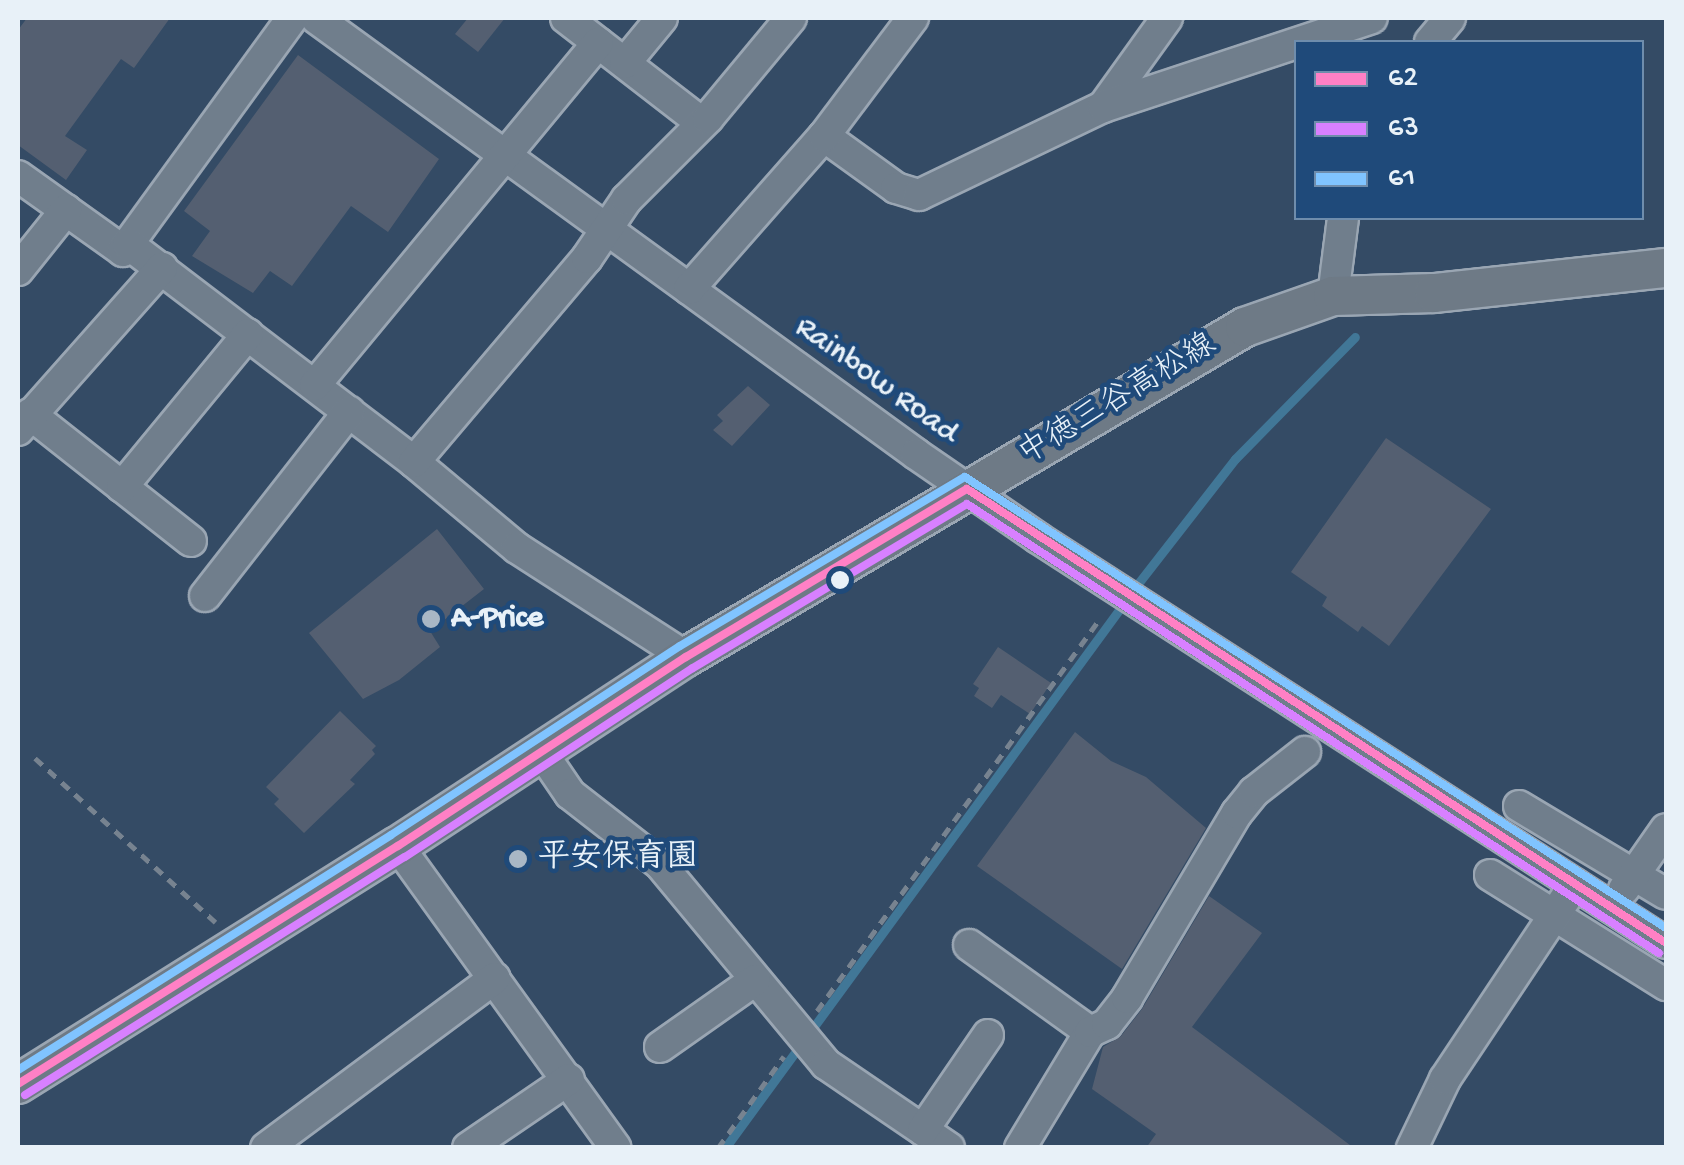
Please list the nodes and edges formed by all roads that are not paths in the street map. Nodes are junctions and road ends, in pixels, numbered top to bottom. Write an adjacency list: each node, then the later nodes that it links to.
1 (292, 18): 23 (street)
2 (316, 18): 18 (street, Rainbow Road)
3 (566, 18): 12 (street)
4 (662, 18): 14 (street)
5 (791, 18): 16 (street)
6 (913, 18): 17 (street)
7 (1168, 18): 15 (street)
8 (1372, 18): 10 (street)
9 (1450, 18): 11 (street)
10 (1306, 40)
11 (1432, 40)
12 (598, 43): 14 (street); 18 (street)
13 (1294, 44): 15 (street)
14 (625, 64): 16 (street)
15 (1103, 107): 17 (street)
16 (702, 123): 22 (street)
17 (824, 136): 27 (street)
18 (504, 154): 22 (street, Rainbow Road); 30 (street)
19 (18, 176): 20 (street)
20 (66, 210): 23 (street); 26 (street)
21 (1343, 220): 28 (street)
22 (606, 229): 27 (street, Rainbow Road); 33 (street)
23 (128, 244): 24 (street)
24 (162, 268): 29 (street); 32 (street)
25 (1666, 268): 28 (main road, 中徳三谷高松線)
26 (18, 270)
27 (689, 288): 35 (street, Rainbow Road)
28 (1334, 296): 35 (main road, 中徳三谷高松線)
29 (248, 334): 30 (street); 34 (street)
30 (315, 385): 31 (street)
31 (349, 412): 33 (street); 37 (street)
32 (24, 422): 34 (street)
33 (414, 462): 38 (street)
34 (122, 487): 36 (street)
35 (967, 489): 38 (main road, 中徳三谷高松線); 46 (street, Rainbow Road)
36 (191, 542)
37 (205, 596)
38 (686, 656): 39 (main road, 中徳三谷高松線)
39 (540, 750): 43 (main road, 中徳三谷高松線); 53 (street)
40 (1305, 752): 55 (street)
41 (1519, 806): 45 (street)
42 (1666, 829): 45 (street)
43 (398, 846): 52 (street); 59 (main road, 中徳三谷高松線)
44 (1490, 875): 49 (street)
45 (1635, 875): 47 (street); 48 (street)
46 (1575, 884): 48 (street, Rainbow Road); 49 (street)
47 (1666, 894)
48 (1610, 907): 50 (street, Rainbow Road)
49 (1553, 915): 54 (street); 66 (street)
50 (1665, 942)
51 (969, 945): 55 (street)
52 (495, 978): 58 (street); 61 (street)
53 (755, 980): 57 (street); 60 (street)
54 (1666, 985)
55 (1090, 1032): 65 (street)
56 (988, 1036): 60 (street)
57 (660, 1047)
58 (569, 1080): 62 (street); 63 (street)
59 (18, 1084)
60 (923, 1130): 64 (street)
61 (266, 1148)
62 (468, 1148)
63 (616, 1148)
64 (950, 1148)
65 (1020, 1148)
66 (1412, 1148)

